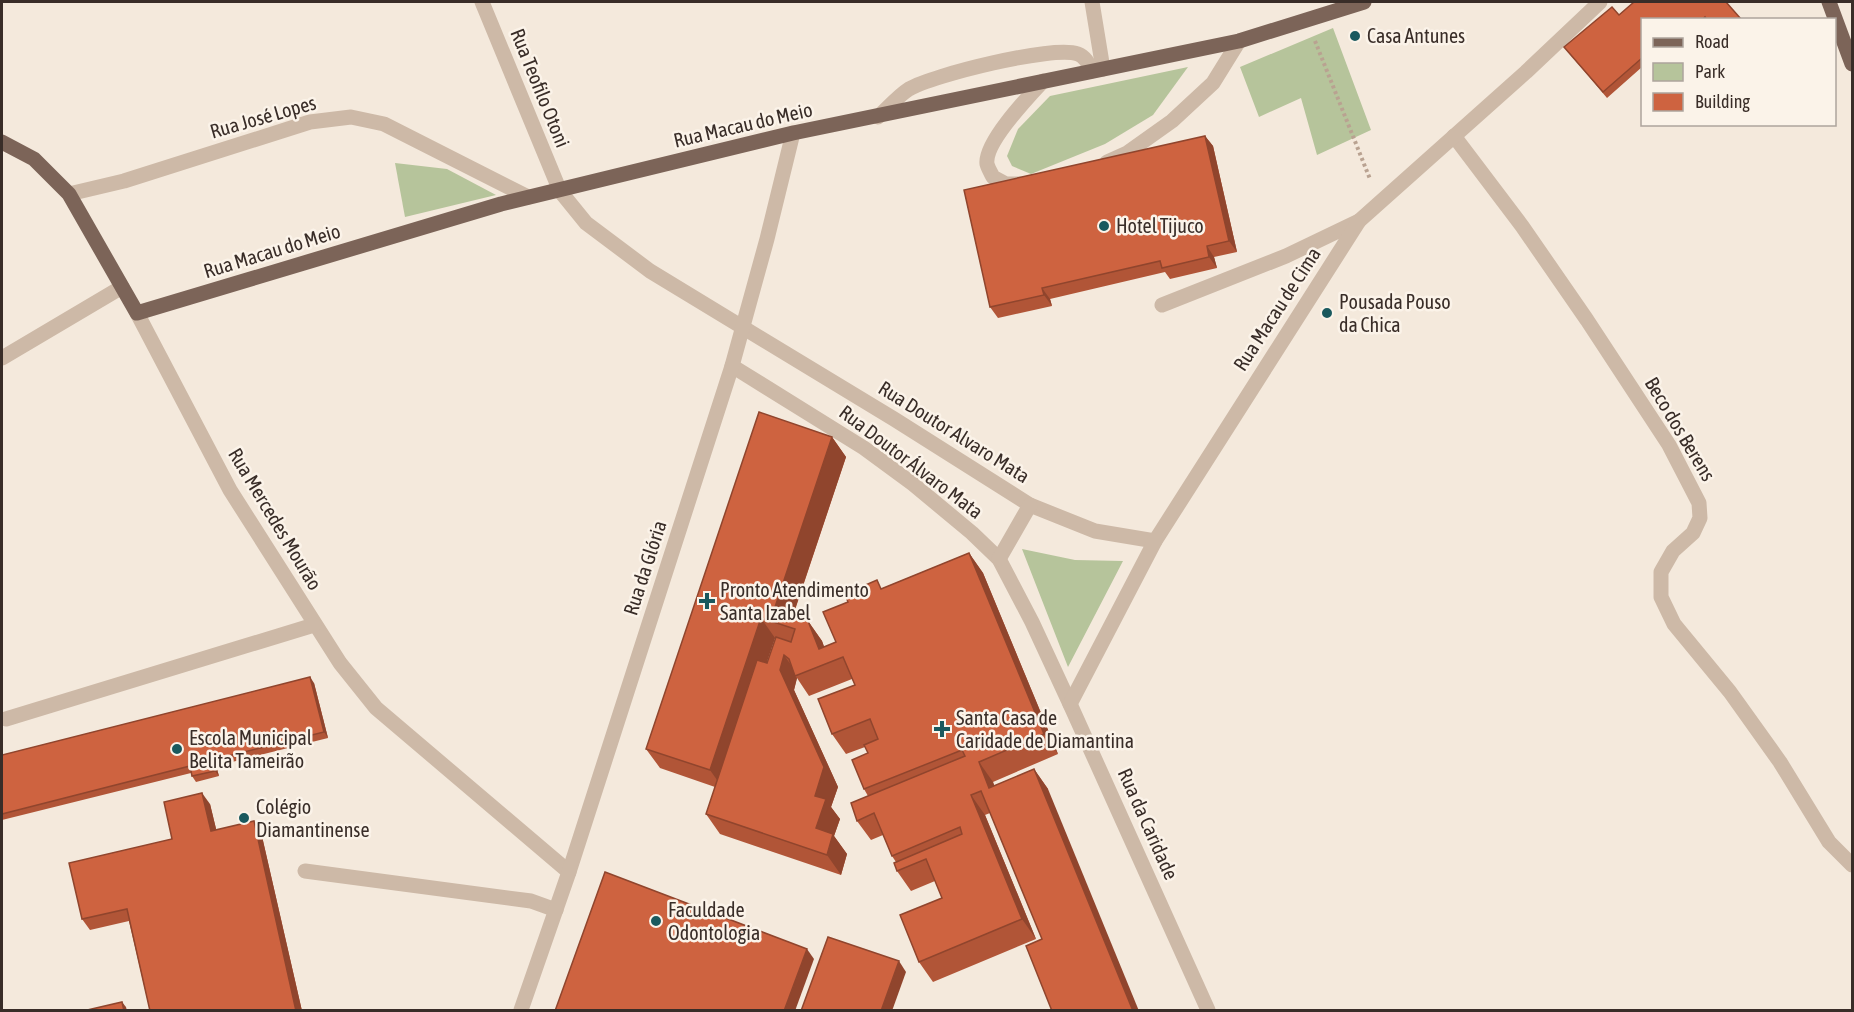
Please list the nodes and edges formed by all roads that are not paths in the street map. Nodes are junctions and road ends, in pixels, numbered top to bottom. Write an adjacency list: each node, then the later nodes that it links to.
1 (482, 2): 18 (street, Rua Teofilo Otoni)
2 (1092, 2): 10 (street)
3 (1364, 2): 8 (main road, Rua Macau do Meio)
4 (1600, 2): 14 (street, Rua Macau de Cima)
5 (1829, 2): 6 (main road)
6 (1835, 18)
7 (1836, 21): 9 (main road)
8 (1239, 41): 10 (main road, Rua Macau do Meio); 16 (street)
9 (1852, 63)
10 (1098, 70): 11 (main road, Rua Macau do Meio); 12 (street)
11 (1043, 81): 12 (main road, Rua Macau do Meio); 17 (street)
12 (878, 117): 13 (main road, Rua Macau do Meio)
13 (793, 133): 18 (main road, Rua Macau do Meio); 25 (street, Rua da Glória)
14 (1454, 136): 21 (street, Rua Macau de Cima); 34 (street, Beco dos Berens)
15 (2, 142): 19 (main road, Rua Mercedes Mourão)
16 (1096, 167)
17 (1032, 182)
18 (560, 191): 20 (main road, Rua Macau do Meio); 25 (street, Rua Teofilo Otoni)
19 (69, 195): 20 (street, Rua José Lopes); 22 (main road, Rua Mercedes Mourão)
20 (528, 197): 24 (main road, Rua Macau do Meio)
21 (1359, 221): 23 (street); 29 (street, Rua Macau de Cima)
22 (122, 287): 24 (main road, Rua Mercedes Mourão); 26 (street)
23 (1162, 305)
24 (137, 313): 31 (street, Rua Mercedes Mourão)
25 (743, 327): 27 (street, Rua da Glória); 28 (street, Rua Doutor Alvaro Mata)
26 (2, 358)
27 (732, 366): 30 (street, Rua Doutor Álvaro Mata); 36 (street, Rua da Glória)
28 (1030, 505): 29 (street, Rua Doutor Alvaro Mata); 30 (street)
29 (1155, 541): 32 (street, Rua Macau de Cima)
30 (999, 560): 32 (street, Rua da Caridade)
31 (314, 625): 33 (street); 36 (street, Rua Mercedes Mourão)
32 (1070, 704): 39 (street, Rua da Caridade)
33 (6, 719)
34 (1852, 865)
35 (305, 871): 37 (street)
36 (569, 872): 37 (street, Rua da Glória)
37 (556, 910): 38 (street, Rua da Glória)
38 (521, 1011)
39 (1208, 1011)

